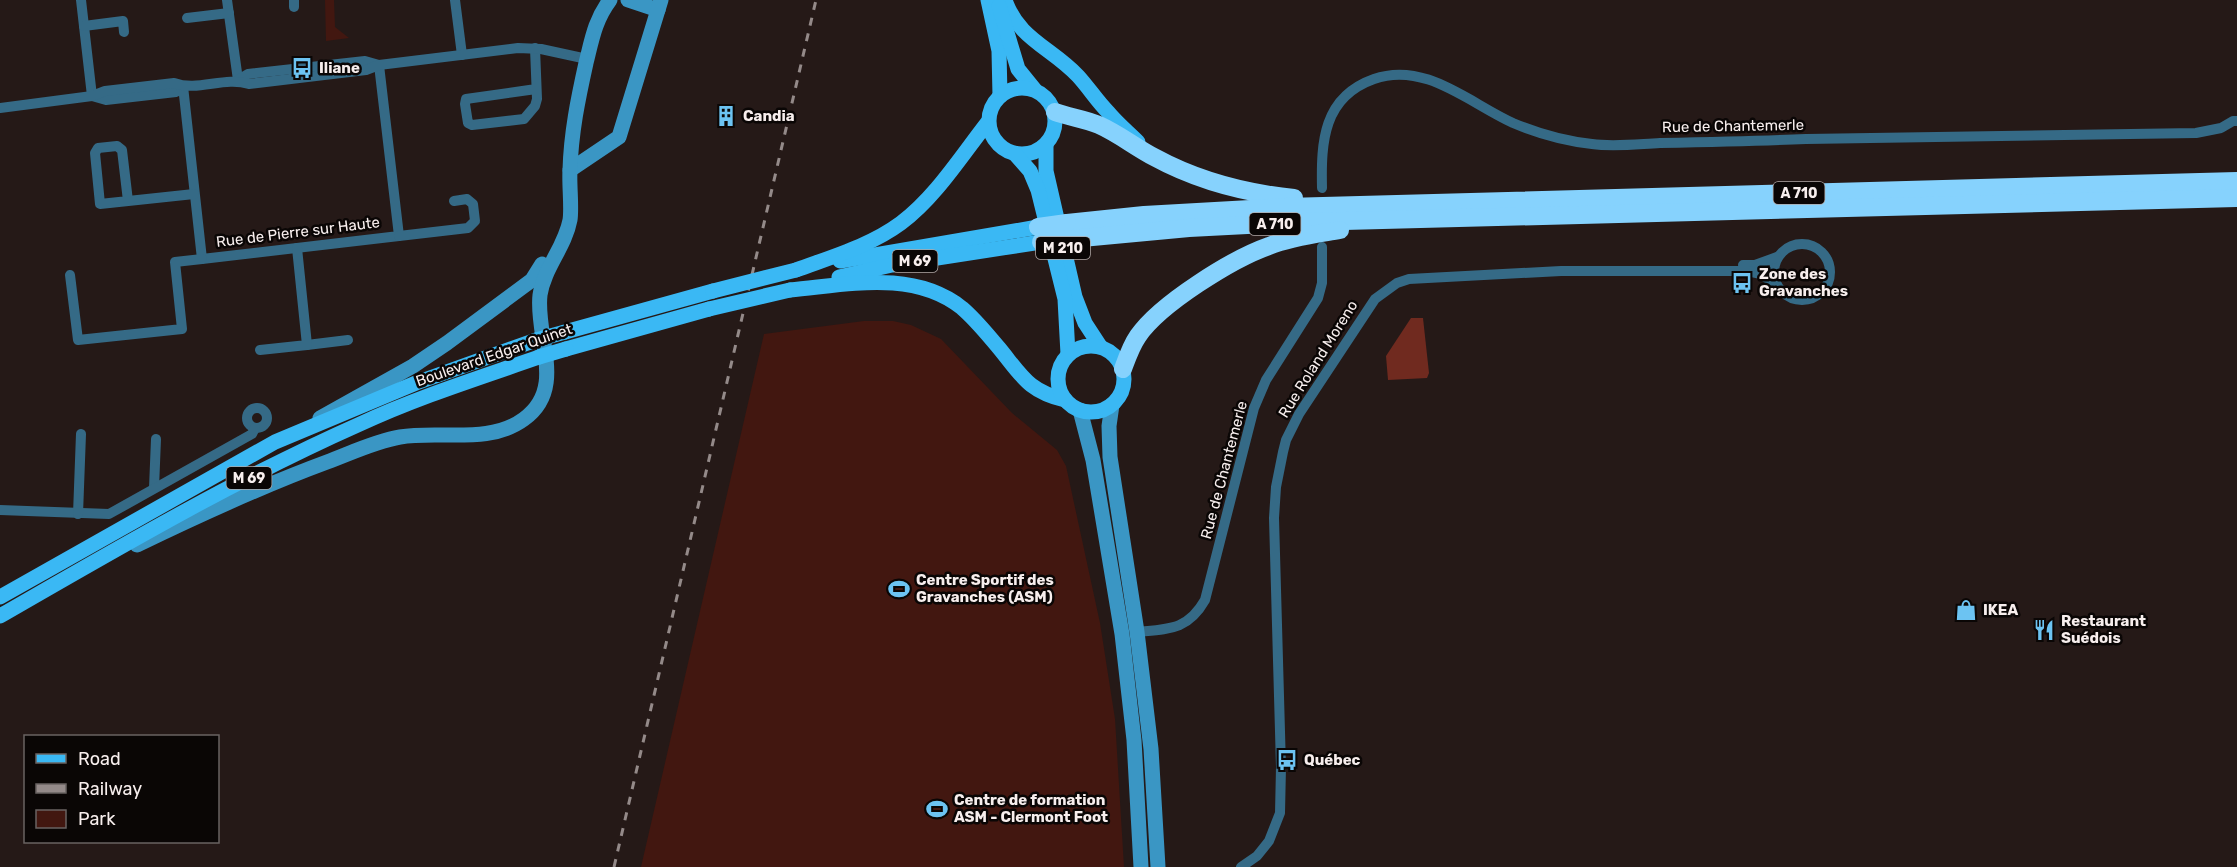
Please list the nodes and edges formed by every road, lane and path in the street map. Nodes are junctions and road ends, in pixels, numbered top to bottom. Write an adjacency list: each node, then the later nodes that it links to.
1 (81, 0): 12 (street)
2 (227, 0): 10 (street)
3 (455, 0): 15 (street)
4 (611, 0): 16 (main road)
5 (628, 0): 9 (main road)
6 (988, 0): 23 (main road)
7 (997, 0): 21 (main road)
8 (1005, 0): 30 (main road)
9 (659, 5): 31 (main road)
10 (229, 13): 11 (street); 18 (street)
11 (187, 18)
12 (84, 26): 13 (street); 22 (street)
13 (124, 32)
14 (535, 48): 15 (street); 16 (street); 20 (street)
15 (462, 55): 17 (street)
16 (587, 59): 31 (main road)
17 (379, 65): 18 (street); 43 (street, Rue de Pierre sur Haute)
18 (238, 80): 19 (street)
19 (183, 86): 22 (street); 34 (street, Rue de Pierre sur Haute)
20 (536, 89): 20 (street)
21 (1035, 90): 23 (main road); 25 (main road)
22 (92, 96): 24 (street)
23 (1000, 96): 27 (main road)
24 (0, 108)
25 (1055, 112): 28 (main road); 30 (highway)
26 (2237, 121): 33 (street, Rue de Chantemerle)
27 (988, 122): 29 (main road); 48 (main road)
28 (1046, 145): 29 (main road); 55 (main road, M 210)
29 (1015, 154): 57 (main road, M 210)
30 (1153, 157): 39 (highway)
31 (570, 170): 36 (main road)
32 (2237, 181): 39 (highway, A 710)
33 (1322, 188)
34 (194, 194): 37 (street); 47 (street, Rue de Pierre sur Haute)
35 (2237, 198): 40 (highway, A 710)
36 (569, 200): 63 (main road); 69 (main road)
37 (128, 201): 37 (street)
38 (454, 201): 43 (street)
39 (1361, 204): 41 (highway, A 710)
40 (1479, 217): 41 (highway, A 710); 58 (highway)
41 (1069, 231): 42 (highway, A 710, bridge)
42 (1040, 234): 48 (main road, M 69); 52 (main road, Boulevard Edgar Quinet / M 69)
43 (399, 236): 45 (street, Rue de Pierre sur Haute)
44 (1322, 247): 72 (street, Rue de Chantemerle)
45 (297, 248): 47 (street, Rue de Pierre sur Haute); 54 (street)
46 (1777, 257): 49 (street); 51 (street); 51 (street)
47 (202, 259): 50 (street)
48 (796, 270): 63 (main road, Boulevard Edgar Quinet / M 69, bridge)
49 (1709, 270): 51 (street); 75 (street, Rue Roland Moreno)
50 (70, 275)
51 (1777, 286)
52 (790, 290): 59 (main road); 69 (main road, Boulevard Edgar Quinet / M 69, bridge)
53 (348, 340): 54 (street)
54 (308, 345): 56 (street)
55 (1100, 346): 57 (main road); 58 (main road)
56 (260, 350)
57 (1068, 354): 59 (main road)
58 (1123, 369): 60 (main road)
59 (1065, 400): 61 (main road)
60 (1112, 405): 61 (main road); 72 (main road)
61 (1080, 410): 73 (main road)
62 (255, 428): 66 (street)
63 (297, 432): 70 (main road, Boulevard Edgar Quinet / M 69)
64 (81, 434): 68 (street)
65 (156, 439): 66 (street)
66 (154, 488): 68 (street)
67 (0, 510): 68 (street)
68 (78, 514)
69 (82, 569): 71 (main road, Boulevard Edgar Quinet / M 69)
70 (0, 597)
71 (0, 616)
72 (1137, 632): 74 (main road)
73 (1141, 867)
74 (1158, 867)
75 (1241, 867)

